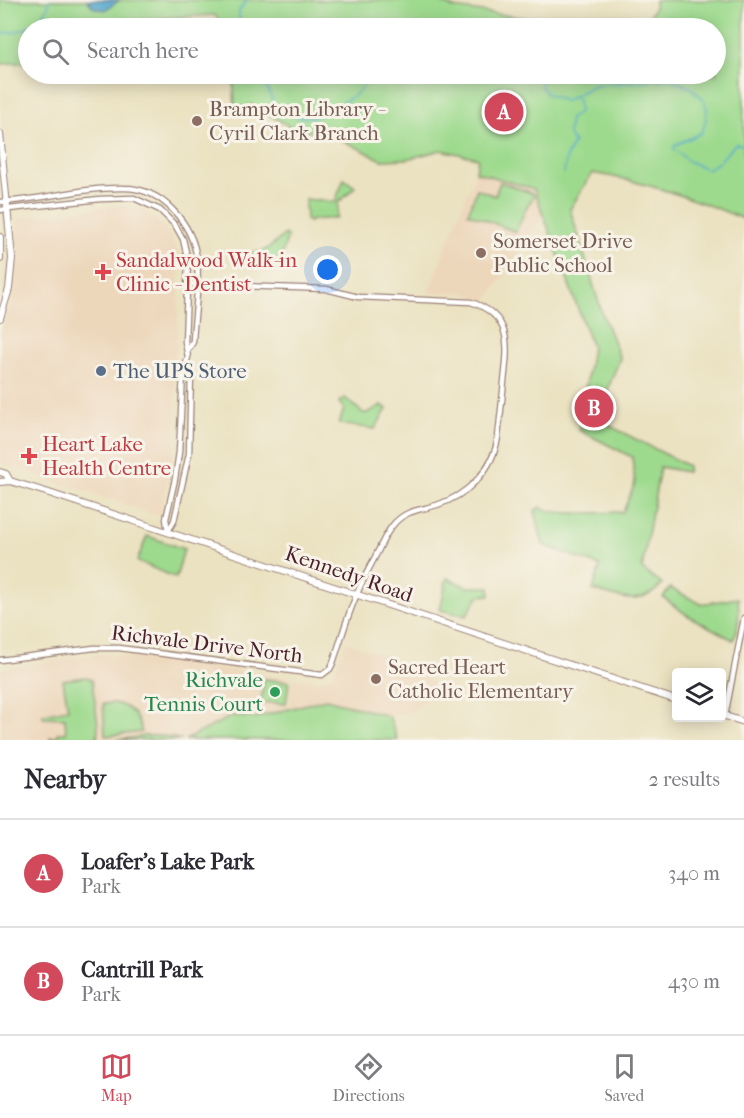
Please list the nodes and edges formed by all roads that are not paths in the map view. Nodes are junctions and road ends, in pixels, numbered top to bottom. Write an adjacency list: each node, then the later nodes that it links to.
1 (0, 134): 3 (main road)
2 (65, 194): 3 (street); 4 (street); 10 (street)
3 (4, 202): 6 (main road)
4 (65, 202): 6 (street); 9 (street)
5 (0, 210): 6 (street)
6 (9, 210): 11 (main road)
7 (0, 237): 8 (main road)
8 (0, 259)
9 (189, 284): 10 (street); 12 (street)
10 (196, 284): 12 (street); 18 (street)
11 (0, 318)
12 (188, 350): 13 (street)
13 (187, 365): 17 (street); 17 (street)
14 (0, 472): 15 (main road)
15 (10, 481): 16 (main road); 17 (main road, Kennedy Road)
16 (0, 482)
17 (168, 531): 18 (main road, Kennedy Road)
18 (356, 594): 20 (street, Richvale Drive North); 21 (main road, Kennedy Road)
19 (744, 618): 22 (street)
20 (0, 660)
21 (672, 699)
22 (726, 701)
23 (726, 716): 24 (main road)
24 (744, 722)

